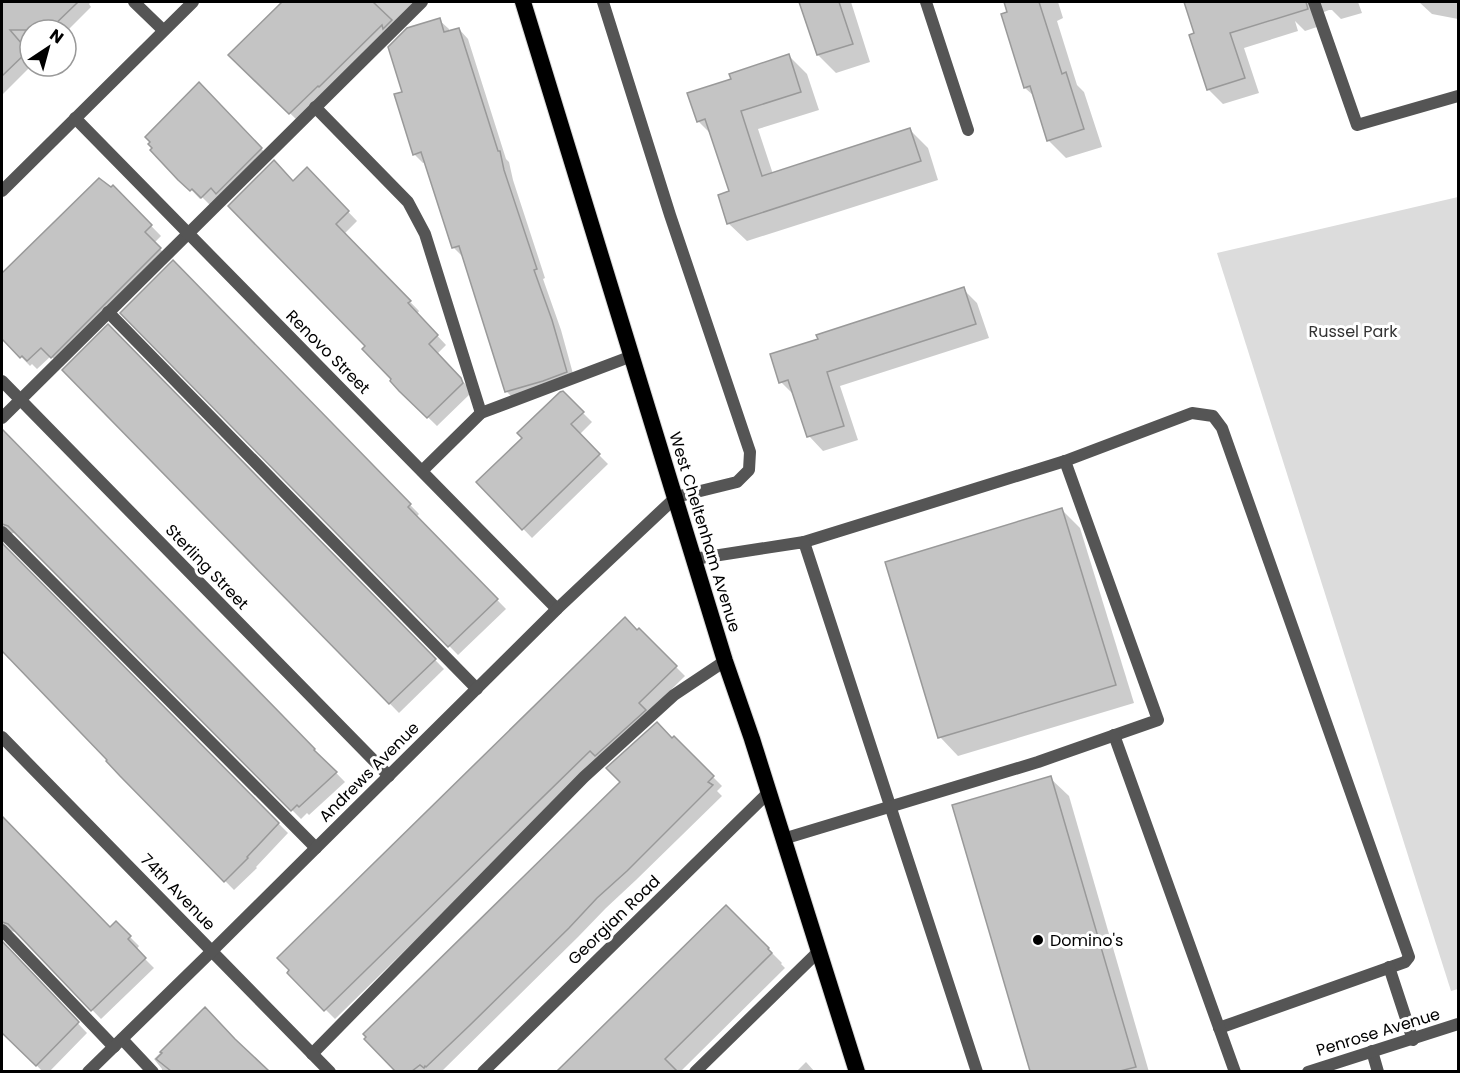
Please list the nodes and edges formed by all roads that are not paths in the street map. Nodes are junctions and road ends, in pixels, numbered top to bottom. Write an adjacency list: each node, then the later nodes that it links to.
1 (134, 2): 8 (street)
2 (193, 2): 8 (street)
3 (422, 2): 10 (street)
4 (523, 2): 16 (highway, West Cheltenham Avenue)
5 (603, 2): 23 (street)
6 (926, 2): 12 (street)
7 (1314, 2): 9 (street)
8 (163, 30): 11 (street)
9 (1458, 96)
10 (315, 107): 14 (street); 19 (street)
11 (75, 118): 13 (street); 14 (street, Renovo Street)
12 (968, 130)
13 (2, 191)
14 (188, 233): 15 (street); 22 (street, Renovo Street)
15 (108, 312): 18 (street); 29 (street)
16 (632, 356): 19 (street); 23 (highway, West Cheltenham Avenue)
17 (2, 381): 18 (street, Sterling Street)
18 (20, 400): 20 (street); 32 (street, Sterling Street)
19 (481, 413): 22 (street)
20 (2, 418)
21 (1065, 461): 25 (street); 30 (street); 40 (street)
22 (422, 471): 27 (street, Renovo Street)
23 (676, 497): 26 (highway, West Cheltenham Avenue); 27 (street, Andrews Avenue)
24 (2, 532): 36 (street)
25 (804, 542): 26 (street); 34 (street)
26 (694, 559): 28 (highway, West Cheltenham Avenue)
27 (557, 609): 29 (street, Andrews Avenue)
28 (725, 661): 33 (highway, West Cheltenham Avenue); 46 (street)
29 (477, 688): 32 (street, Andrews Avenue)
30 (1114, 735): 34 (street); 42 (street)
31 (2, 737): 38 (street, 74th Avenue)
32 (389, 776): 36 (street, Andrews Avenue)
33 (768, 792): 35 (highway, West Cheltenham Avenue); 50 (street, Georgian Road)
34 (891, 806): 35 (street); 53 (street)
35 (783, 839): 39 (highway, West Cheltenham Avenue)
36 (316, 848): 38 (street, Andrews Avenue)
37 (2, 930): 44 (street)
38 (212, 951): 44 (street, Andrews Avenue); 46 (street, 74th Avenue)
39 (819, 951): 51 (street); 52 (highway, West Cheltenham Avenue)
40 (1389, 967): 42 (street); 43 (street)
41 (1458, 1024): 43 (street, Penrose Avenue)
42 (1219, 1028): 54 (street)
43 (1413, 1040): 45 (street, Penrose Avenue)
44 (118, 1043): 47 (street, Andrews Avenue); 48 (street)
45 (1372, 1051): 55 (street, Penrose Avenue); 56 (street)
46 (312, 1054): 49 (street, 74th Avenue)
47 (88, 1071)
48 (153, 1071)
49 (330, 1071)
50 (483, 1071)
51 (695, 1071)
52 (857, 1071)
53 (977, 1071)
54 (1235, 1071)
55 (1308, 1071)
56 (1378, 1071)

